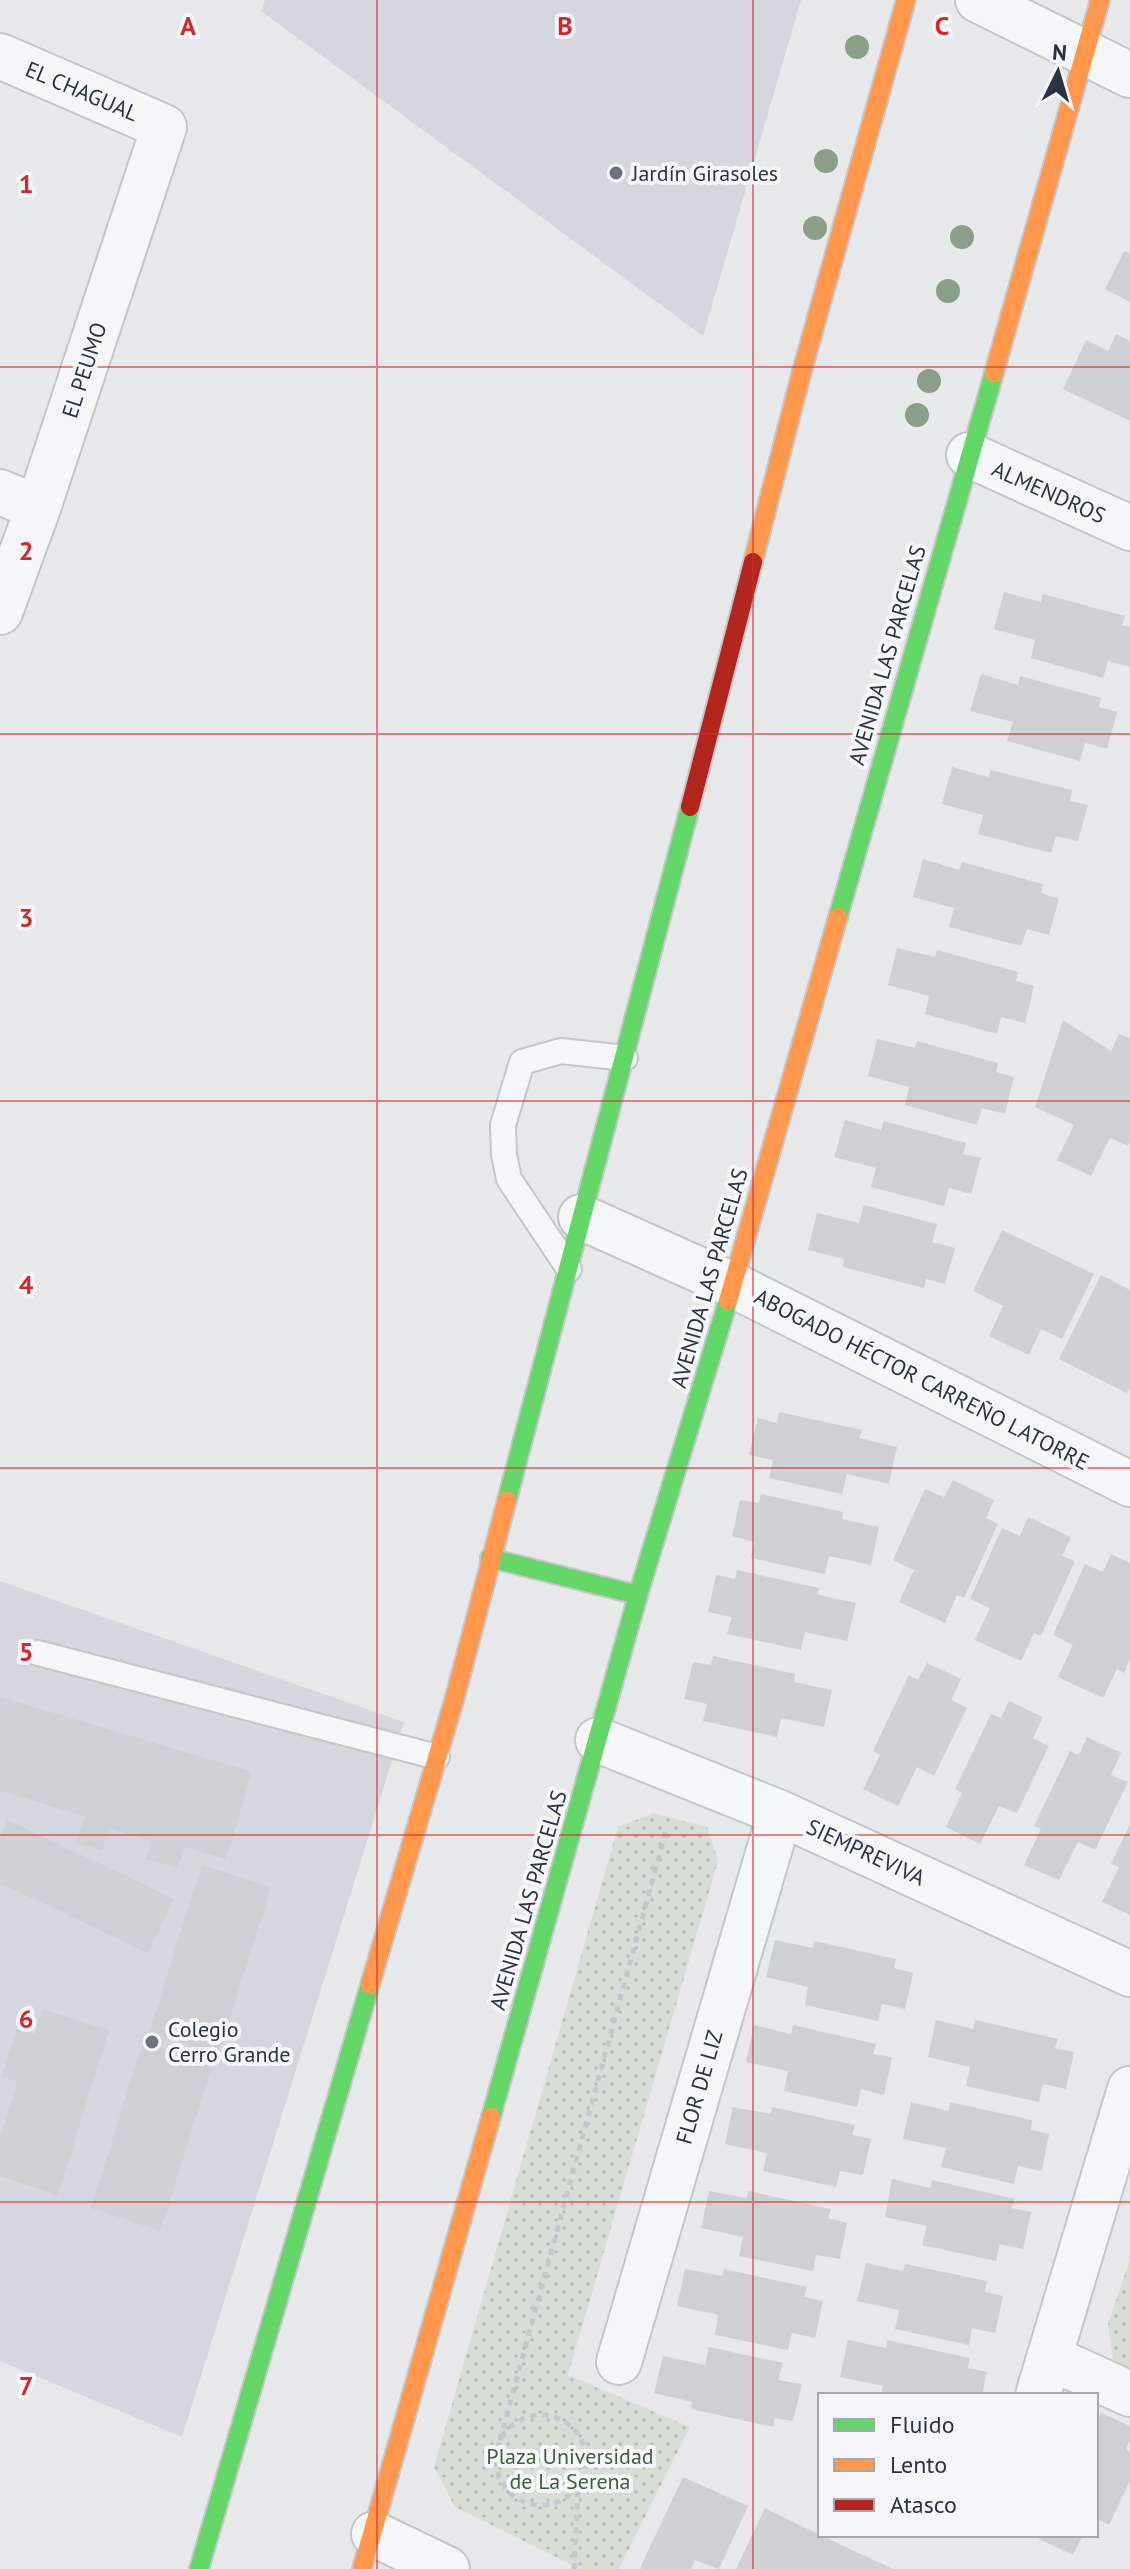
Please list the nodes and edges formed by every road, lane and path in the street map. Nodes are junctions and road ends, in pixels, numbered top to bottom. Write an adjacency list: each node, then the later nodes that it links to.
1 (906, 0): 12 (main road)
2 (978, 0): 4 (street)
3 (1100, 0): 4 (main road, AVENIDA LAS PARCELAS)
4 (1086, 52): 6 (street); 8 (main road, AVENIDA LAS PARCELAS)
5 (0, 56): 7 (street, EL CHAGUAL)
6 (1130, 75)
7 (164, 127): 9 (street, EL PEUMO)
8 (969, 455): 10 (street, ALMENDROS); 15 (main road, AVENIDA LAS PARCELAS)
9 (19, 500): 11 (street, EL PEUMO)
10 (1130, 528)
11 (0, 612)
12 (625, 1058): 13 (main road); 14 (lane)
13 (581, 1217): 14 (main road); 15 (street, ABOGADO HÉCTOR CARREÑO LATORRE)
14 (569, 1269): 17 (main road)
15 (731, 1284): 16 (street, ABOGADO HÉCTOR CARREÑO LATORRE); 18 (main road, AVENIDA LAS PARCELAS)
16 (1130, 1484)
17 (490, 1558): 18 (main road); 21 (main road)
18 (638, 1595): 20 (main road, AVENIDA LAS PARCELAS)
19 (38, 1653): 21 (lane)
20 (598, 1740): 22 (street, SIEMPREVIVA); 31 (main road, AVENIDA LAS PARCELAS)
21 (437, 1757): 32 (main road)
22 (682, 1774): 23 (street, SIEMPREVIVA); 29 (path)
23 (780, 1813): 24 (street, SIEMPREVIVA); 26 (street, FLOR DE LIZ)
24 (1130, 1974)
25 (1130, 2089): 27 (street)
26 (619, 2362)
27 (1044, 2376): 28 (street)
28 (1130, 2394)
29 (500, 2440): 30 (path); 30 (path)
30 (579, 2485): 34 (path)
31 (368, 2552): 33 (street)
32 (199, 2569)
33 (447, 2569)
34 (574, 2569)

